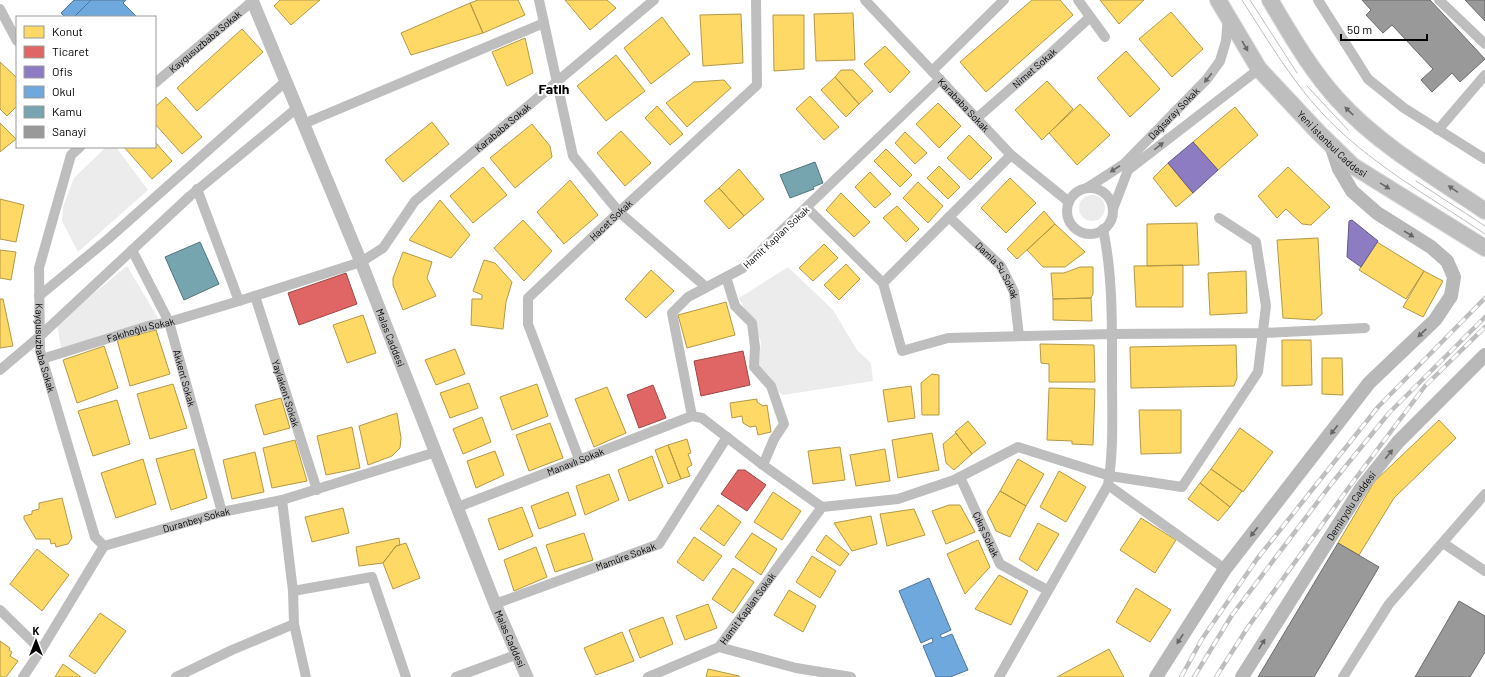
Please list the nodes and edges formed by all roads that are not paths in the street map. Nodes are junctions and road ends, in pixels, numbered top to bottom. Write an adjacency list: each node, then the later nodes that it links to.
1 (253, 0): 24 (street, Kaygusuzbaba Sokak); 25 (street, Malas Caddesi)
2 (538, 0): 15 (street)
3 (654, 0): 23 (street, Karababa Sokak)
4 (756, 0): 40 (street, Hacet Sokak)
5 (865, 0): 20 (street, Karababa Sokak)
6 (1004, 0): 20 (street)
7 (1078, 0): 14 (street)
8 (1218, 0): 13 (main road, Yeni İstanbul Caddesi)
9 (1270, 0): 39 (main road, one-way to 9)
10 (1318, 0): 29 (street)
11 (1439, 0): 18 (street)
12 (0, 9): 17 (street)
13 (1228, 16): 19 (main road, Yeni İstanbul Caddesi, one-way to 19); 34 (street, Dağsaray Sokak, one-way to 34)
14 (1090, 17): 16 (street); 27 (street, Nimet Sokak)
15 (544, 23): 23 (street); 28 (street)
16 (1105, 37)
17 (16, 39)
18 (1485, 44)
19 (1259, 69): 30 (main road, Yeni İstanbul Caddesi); 38 (street, Dağsaray Sokak, one-way to 19)
20 (932, 71): 22 (street, Karababa Sokak)
21 (1485, 75): 29 (street)
22 (940, 79): 27 (street, Karababa Sokak); 37 (street, Hamit Kaplan Sokak)
23 (556, 80): 40 (street); 46 (street, Karababa Sokak)
24 (156, 82)
25 (286, 82): 26 (street, Malas Caddesi); 50 (street)
26 (296, 108): 28 (street, Malas Caddesi); 35 (street)
27 (977, 118): 32 (street, Karababa Sokak)
28 (304, 124): 46 (street, Malas Caddesi)
29 (1438, 130): 33 (street)
30 (1331, 145): 44 (main road, Yeni İstanbul Caddesi, one-way to 44); 77 (main road, one-way to 77)
31 (70, 151): 50 (street, Kaygusuzbaba Sokak)
32 (1011, 155): 36 (street, Karababa Sokak); 41 (street)
33 (1485, 159)
34 (1087, 188): 36 (street); 38 (street)
35 (197, 190): 45 (street); 52 (street)
36 (1069, 202): 43 (street)
37 (807, 208): 47 (street, Hamit Kaplan Sokak); 48 (street)
38 (1113, 209): 43 (street)
39 (1485, 210)
40 (618, 212): 49 (street); 65 (street, Hacet Sokak)
41 (950, 217): 48 (street); 58 (street, Damla Su Sokak)
42 (1219, 218): 55 (street)
43 (1102, 229): 56 (street)
44 (1485, 248)
45 (132, 250): 53 (street, Akkent Sokak); 57 (street)
46 (361, 262): 51 (street, Karababa Sokak); 64 (street, Malas Caddesi)
47 (726, 277): 49 (street, Hamit Kaplan Sokak); 66 (street)
48 (883, 283): 58 (street)
49 (706, 288): 62 (street, Hamit Kaplan Sokak)
50 (39, 296): 57 (street, Kaygusuzbaba Sokak)
51 (255, 296): 52 (street, Fakıhoğlu Sokak); 69 (street, Yaylakent Sokak)
52 (239, 301): 53 (street, Fakıhoğlu Sokak)
53 (169, 322): 60 (street, Fakıhoğlu Sokak); 74 (street, Akkent Sokak)
54 (1365, 328): 55 (street)
55 (1263, 333): 56 (street); 68 (street)
56 (1112, 334): 58 (street); 68 (street)
57 (40, 336): 60 (street, Kaygusuzbaba Sokak); 61 (street)
58 (1019, 336)
59 (1485, 355): 97 (main road, Demiryolu Caddesi, one-way to 59)
60 (42, 359): 76 (street, Kaygusuzbaba Sokak)
61 (0, 370)
62 (692, 416): 63 (street); 65 (street, Manavlı Sokak)
63 (727, 437): 66 (street); 81 (street, Mamüre Sokak)
64 (436, 452): 69 (street, Duranbey Sokak); 72 (street, Malas Caddesi)
65 (579, 459): 72 (street, Manavlı Sokak)
66 (763, 466): 73 (street)
67 (960, 477): 68 (street); 73 (street); 79 (street, Çıkış Sokak)
68 (1109, 480): 77 (street); 79 (street)
69 (317, 490): 71 (street, Duranbey Sokak)
70 (1485, 494): 75 (street)
71 (282, 500): 74 (street, Duranbey Sokak); 80 (street)
72 (458, 507): 81 (street, Malas Caddesi)
73 (822, 507): 84 (street, Hamit Kaplan Sokak)
74 (222, 512): 76 (street, Duranbey Sokak)
75 (1443, 543): 78 (street); 98 (street)
76 (104, 546): 85 (street)
77 (1225, 569): 96 (main road, one-way to 96)
78 (1485, 571)
79 (1047, 590): 95 (street)
80 (293, 591): 83 (street); 91 (street)
81 (495, 604): 86 (street, Malas Caddesi)
82 (0, 610): 85 (street)
83 (294, 624): 89 (street); 90 (street)
84 (719, 647): 87 (street, Hamit Kaplan Sokak); 94 (street)
85 (41, 650): 88 (street)
86 (518, 654): 92 (street); 93 (street, Malas Caddesi)
87 (651, 676)
88 (23, 677)
89 (176, 677)
90 (306, 677)
91 (406, 677)
92 (456, 677)
93 (527, 677)
94 (851, 677)
95 (999, 677)
96 (1156, 677)
97 (1242, 677)
98 (1343, 677)

